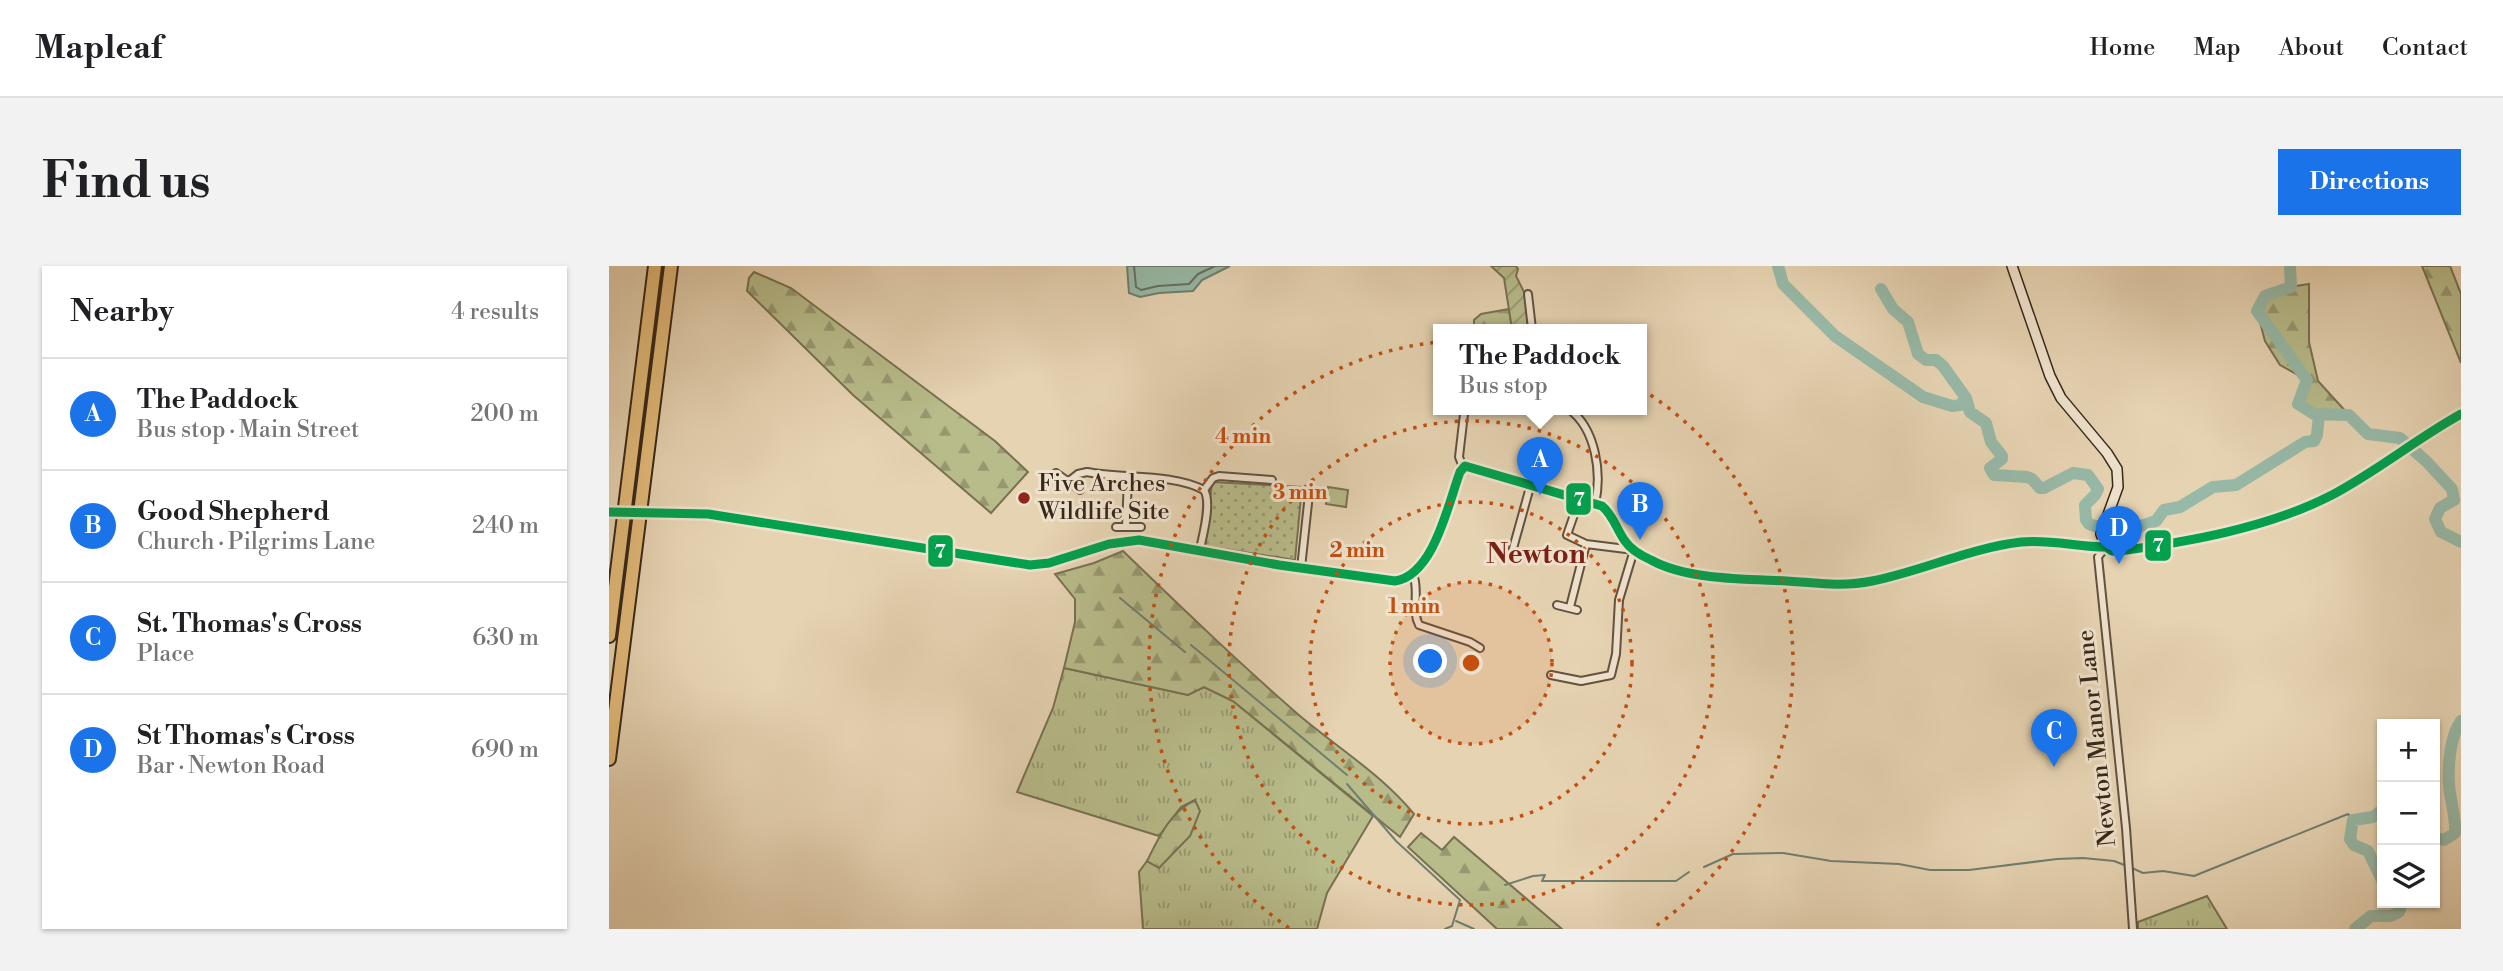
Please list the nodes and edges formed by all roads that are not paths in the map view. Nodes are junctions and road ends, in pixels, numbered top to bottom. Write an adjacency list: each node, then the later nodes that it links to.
1 (655, 266): 34 (highway)
2 (671, 266): 37 (highway)
3 (2012, 266): 25 (street)
4 (1528, 294): 5 (street)
5 (1531, 324)
6 (1464, 415): 9 (street)
7 (1575, 415): 19 (street)
8 (2461, 415): 25 (street)
9 (1465, 467): 14 (street); 30 (street)
10 (1056, 473): 13 (street)
11 (1128, 478): 13 (street); 16 (street); 22 (street)
12 (1272, 480): 16 (street)
13 (1069, 481): 15 (street)
14 (1530, 487): 18 (street); 28 (street)
15 (1080, 490)
16 (1204, 490): 26 (street)
17 (1319, 494): 29 (street)
18 (1579, 500): 19 (street); 24 (street)
19 (1595, 504): 27 (street)
20 (609, 512): 26 (street, bridge)
21 (1116, 527): 22 (street)
22 (1126, 527): 23 (street)
23 (1141, 527)
24 (1585, 544): 27 (street); 32 (street)
25 (2106, 547): 27 (street); 38 (street, Newton Manor Lane)
26 (1200, 549): 29 (street)
27 (1635, 550): 36 (street)
28 (1512, 552)
29 (1301, 568): 30 (street)
30 (1413, 574): 35 (street)
31 (1557, 606): 32 (street)
32 (1570, 607): 33 (street)
33 (1577, 610)
34 (609, 636)
35 (1480, 648)
36 (1551, 675)
37 (609, 759)
38 (2133, 929)

